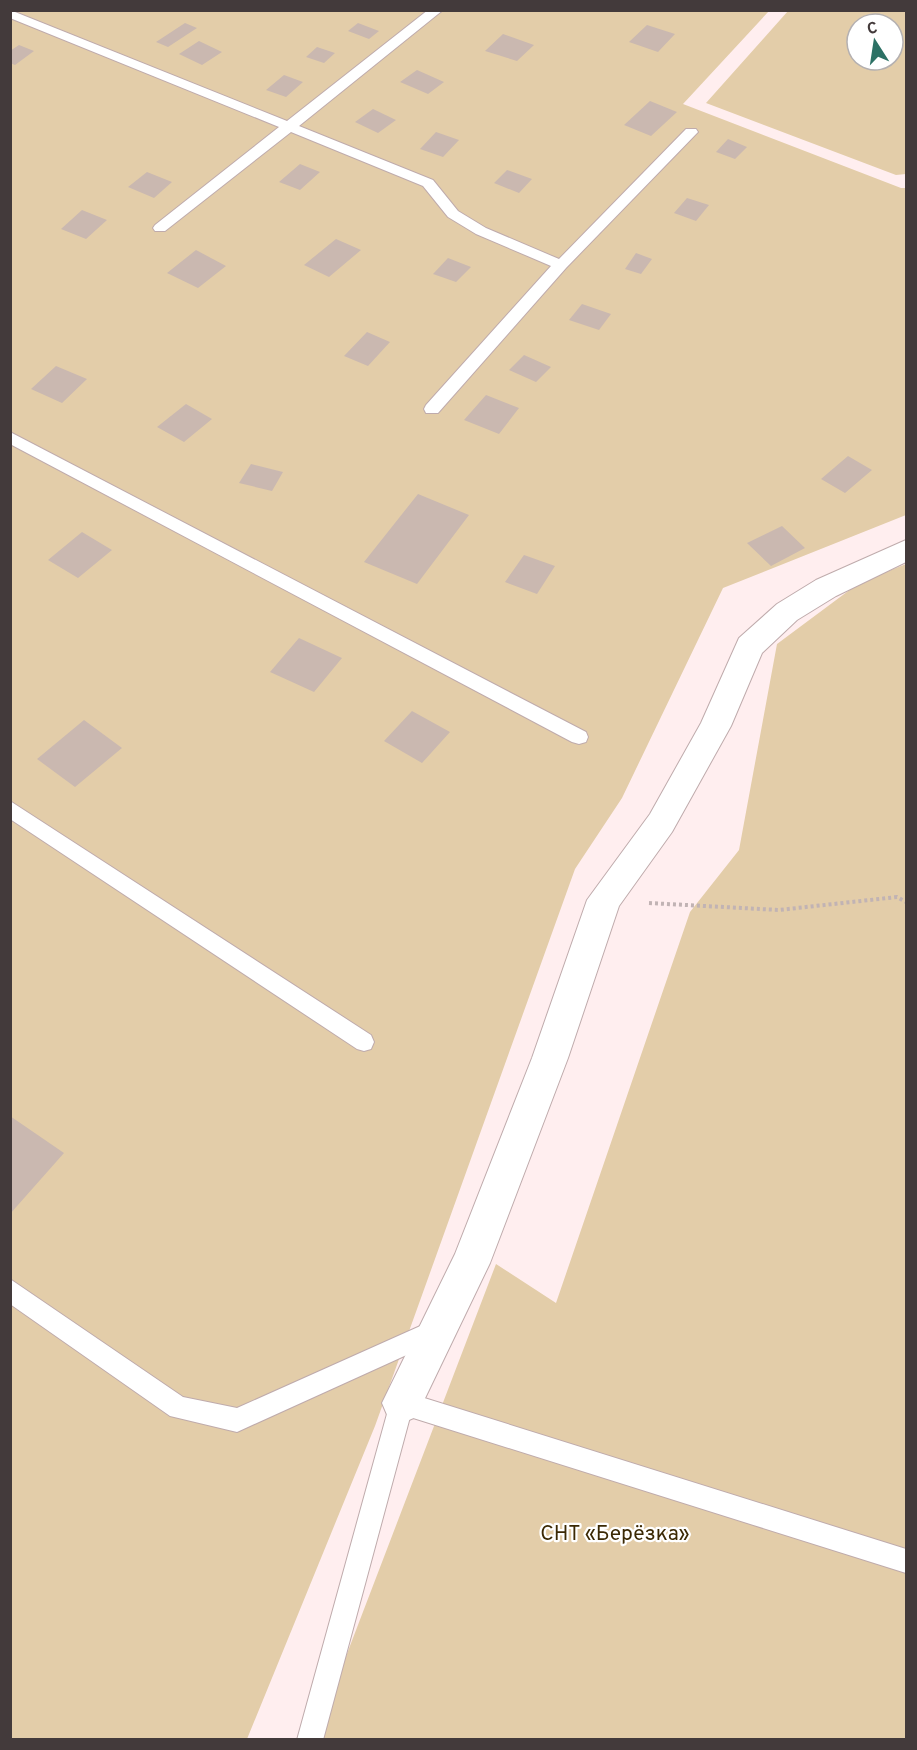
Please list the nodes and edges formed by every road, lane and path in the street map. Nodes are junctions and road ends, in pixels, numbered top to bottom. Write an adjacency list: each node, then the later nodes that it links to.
1 (437, 10): 3 (lane)
2 (10, 13): 3 (lane)
3 (291, 127): 5 (lane); 6 (lane)
4 (691, 132): 6 (lane)
5 (160, 228)
6 (561, 265): 7 (lane)
7 (432, 409)
8 (10, 437): 10 (lane)
9 (906, 550): 12 (street)
10 (579, 737)
11 (10, 809): 14 (lane)
12 (604, 900): 13 (path); 16 (street)
13 (906, 902)
14 (364, 1042)
15 (10, 1290): 16 (lane)
16 (439, 1328): 17 (street)
17 (402, 1403): 18 (lane); 19 (lane)
18 (906, 1561)
19 (310, 1740)

